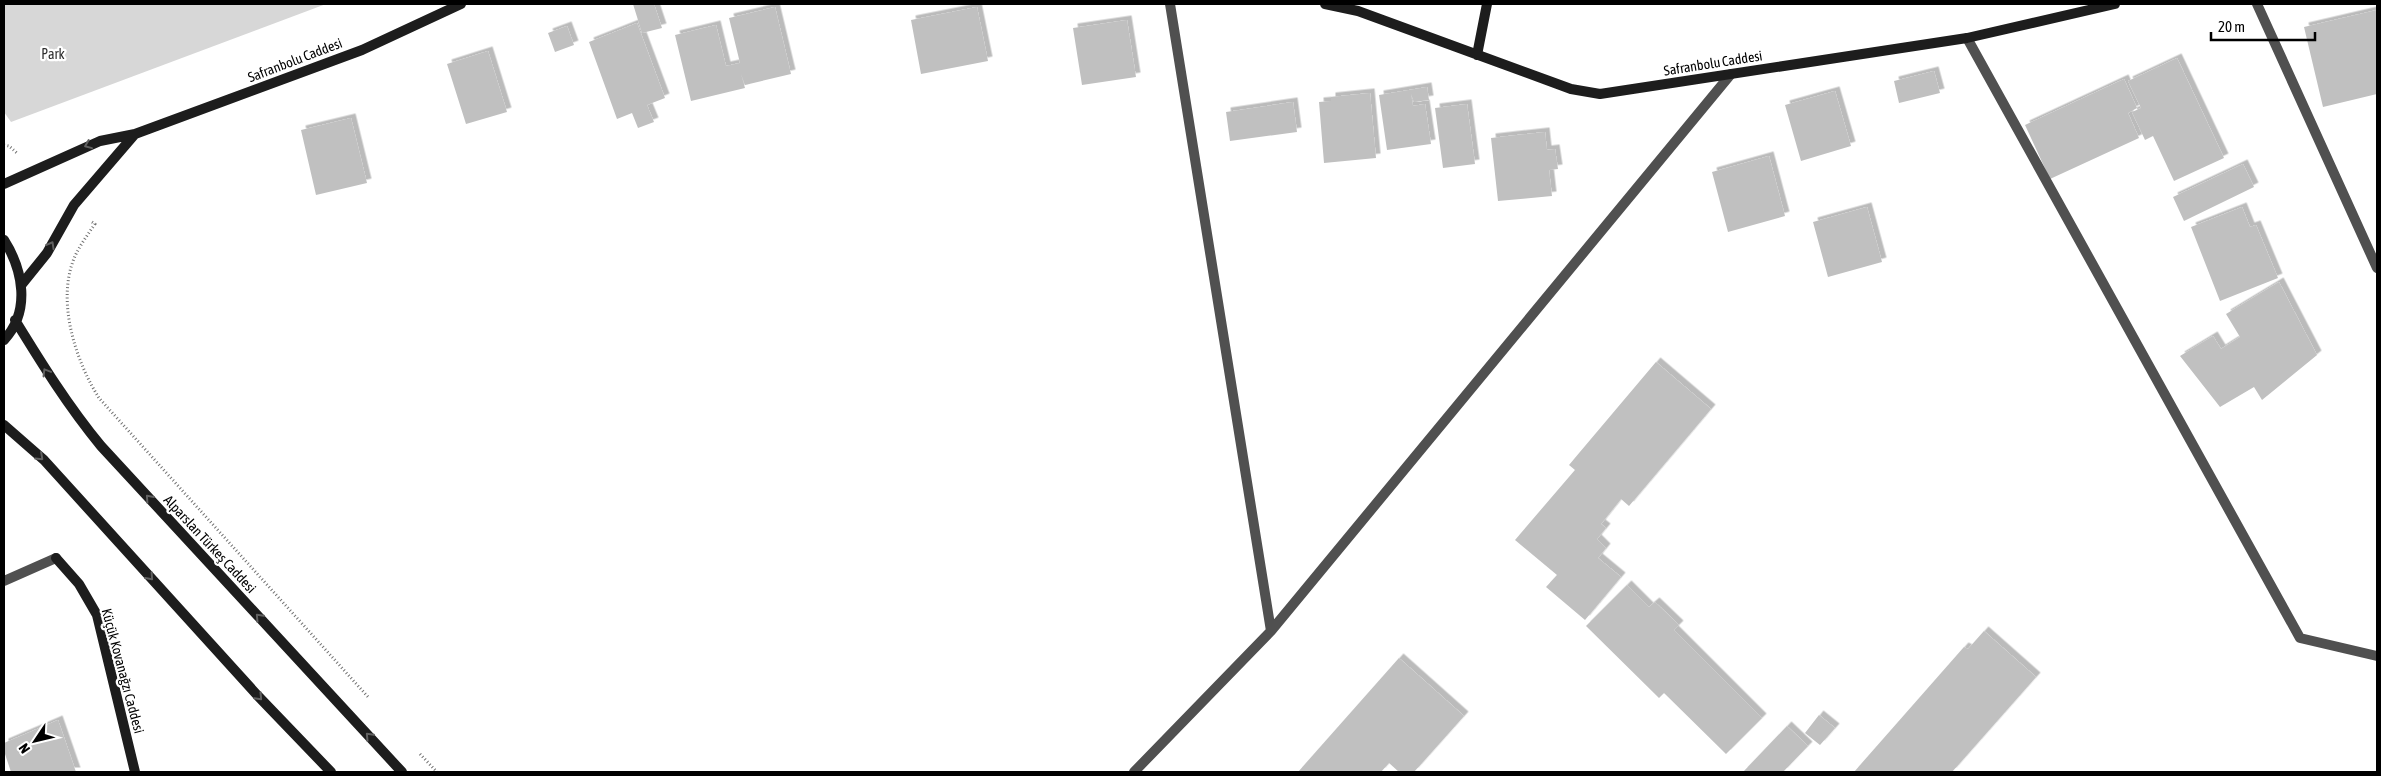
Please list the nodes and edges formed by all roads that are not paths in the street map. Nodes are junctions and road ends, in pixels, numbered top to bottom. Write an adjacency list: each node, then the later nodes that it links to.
1 (462, 4): 10 (street, Safranbolu Caddesi)
2 (1170, 4): 19 (street)
3 (1325, 4): 8 (street, Safranbolu Caddesi)
4 (1487, 4): 8 (street)
5 (2115, 4): 7 (street, Safranbolu Caddesi)
6 (2257, 4): 13 (street)
7 (1967, 38): 9 (street, Safranbolu Caddesi); 20 (street)
8 (1477, 55): 9 (street, Safranbolu Caddesi)
9 (1731, 74): 19 (street)
10 (135, 134): 11 (street, Safranbolu Caddesi, one-way to 11); 14 (street, one-way to 10)
11 (4, 184)
12 (4, 240): 14 (street)
13 (2377, 268)
14 (22, 284): 15 (street)
15 (15, 320): 16 (street); 23 (street, Alparslan Türkeş Caddesi, one-way to 15)
16 (4, 340)
17 (4, 425): 22 (street, one-way to 22)
18 (4, 581): 21 (street, Küçük Kovanağzı Caddesi)
19 (1271, 631): 24 (street)
20 (2377, 656)
21 (135, 772)
22 (331, 772)
23 (402, 772)
24 (1134, 772)

